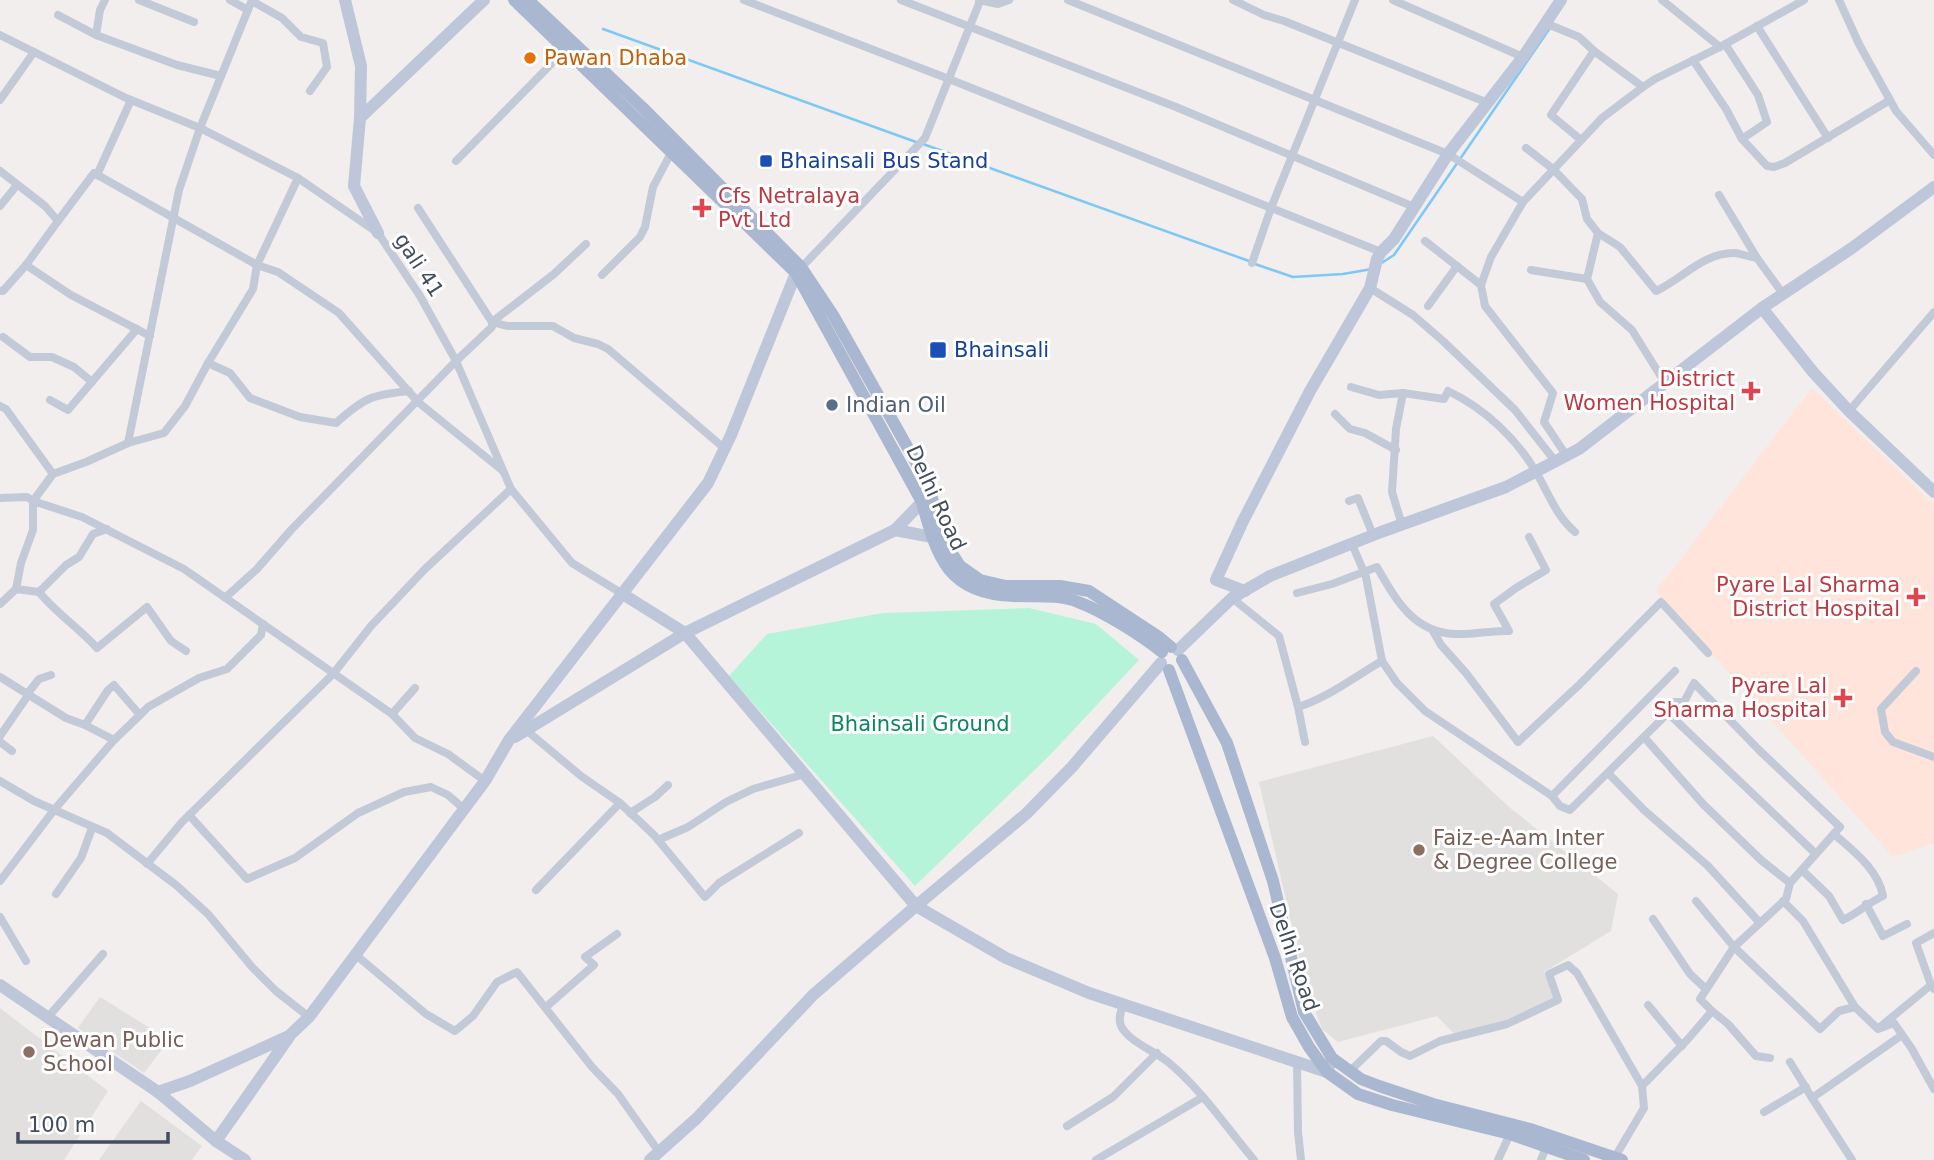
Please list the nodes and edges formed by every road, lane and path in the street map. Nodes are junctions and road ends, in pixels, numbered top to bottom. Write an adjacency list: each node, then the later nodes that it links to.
1 (105, 0): 28 (street)
2 (139, 0): 23 (street)
3 (230, 0): 21 (street)
4 (345, 0): 45 (street)
5 (484, 0): 45 (street)
6 (514, 0): 31 (main road)
7 (528, 0): 80 (main road)
8 (744, 0): 37 (street)
9 (901, 0): 20 (street)
10 (1009, 0): 19 (street)
11 (1068, 0): 42 (street)
12 (1233, 0): 29 (street)
13 (1355, 0): 29 (street)
14 (1393, 0): 34 (street)
15 (1559, 0): 24 (street)
16 (1662, 0): 30 (street)
17 (1804, 0): 25 (street)
18 (1839, 0): 43 (street)
19 (979, 1): 26 (street)
20 (918, 3): 26 (street)
21 (251, 4): 36 (street); 39 (street)
22 (58, 15): 28 (street)
23 (194, 22)
24 (1545, 23): 32 (street); 34 (street)
25 (1757, 26): 30 (street); 47 (street)
26 (970, 27): 37 (street); 54 (street)
27 (0, 35): 33 (street, gali 41)
28 (96, 35): 36 (street)
29 (1338, 43): 42 (street); 44 (street)
30 (1722, 46): 35 (street); 49 (street)
31 (565, 50): 51 (main road); 55 (street)
32 (1594, 51): 38 (street); 48 (street)
33 (34, 52): 40 (street); 41 (street, gali 41)
34 (1523, 57): 44 (street)
35 (1693, 60): 38 (street); 49 (street)
36 (221, 76): 46 (street)
37 (949, 79): 66 (street); 80 (street)
38 (1643, 87): 48 (street)
39 (310, 91)
40 (0, 100)
41 (131, 100): 46 (street, gali 41); 58 (street)
42 (1315, 100): 52 (street); 54 (street)
43 (1890, 100): 47 (street); 53 (street)
44 (1488, 103): 52 (street)
45 (360, 118): 70 (street)
46 (200, 128): 59 (street, gali 41); 68 (street)
47 (1828, 138): 49 (street)
48 (1581, 139): 56 (street)
49 (1742, 139)
50 (1526, 148): 56 (street)
51 (672, 151): 80 (main road); 82 (street)
52 (1448, 154): 63 (street); 67 (street)
53 (1934, 155)
54 (1292, 157): 66 (street); 67 (street)
55 (456, 161)
56 (1553, 169): 63 (street); 71 (street)
57 (0, 171): 60 (street)
58 (97, 175): 68 (street); 69 (street)
59 (298, 178): 70 (street, gali 41); 78 (street)
60 (17, 184): 64 (street); 69 (street)
61 (1934, 187): 87 (street)
62 (1719, 195): 75 (street)
63 (1523, 202): 85 (street)
64 (0, 206)
65 (418, 208): 91 (street)
66 (1270, 208): 74 (street); 76 (street)
67 (1415, 208): 74 (street)
68 (174, 217): 78 (street); 93 (street)
69 (58, 221): 77 (street)
70 (377, 233): 95 (street, gali 41)
71 (1598, 233): 75 (street); 83 (street)
72 (1425, 241): 79 (street)
73 (586, 244): 91 (street)
74 (1379, 255): 84 (street)
75 (1757, 258): 87 (street)
76 (1252, 263)
77 (26, 265): 86 (street); 92 (street)
78 (257, 265): 96 (street); 100 (street)
79 (1457, 266): 85 (street); 88 (street)
80 (799, 270): 108 (street); 117 (main road, Delhi Road)
81 (1531, 270): 83 (street)
82 (602, 275)
83 (1587, 279): 98 (street)
84 (1372, 283): 110 (street); 130 (street)
85 (1481, 285): 110 (street)
86 (0, 291)
87 (1783, 295): 89 (street)
88 (1427, 306)
89 (1762, 309): 98 (street); 105 (street)
90 (1934, 312): 105 (street)
91 (492, 322): 95 (street); 108 (street)
92 (137, 329): 93 (street); 97 (street)
93 (150, 336): 107 (street)
94 (3, 337): 97 (street)
95 (456, 361): 103 (street); 112 (street, gali 41)
96 (208, 363): 100 (street); 107 (street)
97 (92, 382): 102 (street)
98 (1665, 383): 110 (street)
99 (1351, 387): 101 (street)
100 (409, 391): 103 (street)
101 (1403, 393): 109 (street); 111 (street)
102 (50, 400)
103 (418, 402): 112 (street); 134 (street)
104 (0, 406): 113 (street)
105 (1850, 411): 115 (street)
106 (1335, 414): 109 (street)
107 (128, 443): 113 (street)
108 (724, 448): 132 (street)
109 (1396, 450): 120 (street)
110 (1560, 458): 111 (street)
111 (1535, 471): 120 (street); 123 (street)
112 (505, 473): 114 (street, gali 41)
113 (53, 474): 118 (street)
114 (511, 489): 132 (street, gali 41); 146 (street)
115 (1934, 492)
116 (0, 498): 118 (street)
117 (927, 500): 122 (street); 124 (main road, Delhi Road)
118 (33, 501): 121 (street); 129 (street)
119 (1349, 501): 125 (street)
120 (1402, 524): 125 (street)
121 (107, 529): 131 (street); 134 (street)
122 (895, 530): 124 (street); 139 (street)
123 (1575, 532)
124 (937, 535): 142 (main road, Delhi Road)
125 (1373, 535): 127 (street)
126 (1529, 537): 138 (street)
127 (1352, 544): 128 (street); 130 (street)
128 (1363, 571): 133 (street); 138 (street); 143 (street)
129 (16, 589): 131 (street); 136 (street)
130 (1245, 590): 135 (street)
131 (40, 592): 140 (street)
132 (621, 593): 139 (street); 160 (street)
133 (1297, 593)
134 (226, 597): 137 (street)
135 (1232, 598): 142 (street); 151 (street)
136 (0, 604)
137 (263, 624): 146 (street); 154 (street)
138 (1433, 631): 141 (street)
139 (685, 632): 156 (street); 166 (street)
140 (186, 651)
141 (1708, 653)
142 (1171, 657): 190 (street); 216 (main road); 221 (main road, Delhi Road)
143 (1382, 661): 151 (street); 170 (street)
144 (1675, 671): 170 (street)
145 (1916, 671): 164 (street)
146 (332, 674): 153 (street); 175 (street)
147 (51, 676): 150 (street)
148 (0, 677): 150 (street)
149 (415, 688): 153 (street)
150 (28, 693): 155 (street); 157 (street)
151 (1298, 707): 161 (street)
152 (1668, 713): 158 (street); 178 (street); 180 (street)
153 (392, 714): 168 (street)
154 (140, 715): 155 (street); 159 (street)
155 (85, 725): 159 (street)
156 (526, 730): 160 (street); 171 (street)
157 (0, 736)
158 (1644, 737): 165 (street); 184 (street)
159 (114, 740): 173 (street)
160 (509, 740): 168 (street)
161 (1304, 741)
162 (0, 742): 163 (street)
163 (12, 751)
164 (1934, 757)
165 (1608, 773): 170 (street); 193 (street)
166 (805, 775): 179 (street); 190 (street)
167 (0, 781): 173 (street)
168 (485, 781): 172 (street)
169 (668, 785): 174 (street)
170 (1552, 796)
171 (620, 803): 174 (street); 185 (street)
172 (464, 809): 175 (street); 199 (street)
173 (54, 810): 176 (street); 183 (street)
174 (630, 813): 179 (street)
175 (189, 815): 181 (street)
176 (92, 828): 181 (street); 186 (street)
177 (799, 832): 179 (street)
178 (1834, 834): 180 (street); 189 (street)
179 (658, 840)
180 (1816, 854): 182 (street)
181 (147, 864): 210 (street)
182 (1802, 870): 184 (street); 189 (street)
183 (0, 881)
184 (1790, 883): 188 (street)
185 (536, 890)
186 (56, 894)
187 (1696, 901): 197 (street)
188 (1783, 901): 193 (street); 207 (street)
189 (1866, 904): 194 (street)
190 (916, 905): 204 (street); 233 (street)
191 (0, 917): 200 (street)
192 (1653, 919): 203 (street)
193 (1760, 923): 197 (street)
194 (1907, 924)
195 (1934, 933): 202 (street)
196 (617, 934): 206 (street)
197 (1734, 947): 203 (street); 207 (street)
198 (103, 954): 209 (street)
199 (356, 955): 206 (street); 210 (street)
200 (26, 961)
201 (0, 985): 209 (street)
202 (1932, 987): 211 (street)
203 (1706, 989): 208 (street)
204 (1123, 1005): 215 (street); 218 (street)
205 (1648, 1005): 214 (street)
206 (546, 1007): 233 (street)
207 (1855, 1007): 211 (street)
208 (1712, 1011): 214 (street); 217 (street)
209 (48, 1017): 225 (street)
210 (309, 1017): 213 (street)
211 (1878, 1029): 212 (street)
212 (1902, 1035): 224 (street); 227 (street)
213 (289, 1036): 225 (street); 231 (street)
214 (1682, 1046): 222 (street)
215 (1157, 1053): 226 (street); 229 (street)
216 (1332, 1058): 220 (main road); 221 (street)
217 (1770, 1058)
218 (1297, 1062): 221 (street); 238 (street)
219 (1790, 1062): 223 (street)
220 (1350, 1071): 222 (street); 232 (main road)
221 (1327, 1072): 230 (main road, Delhi Road)
222 (1642, 1086): 234 (street)
223 (1806, 1087): 227 (street); 228 (street)
224 (1934, 1089)
225 (158, 1092): 231 (street)
226 (1203, 1097): 236 (street); 237 (street)
227 (1812, 1098): 242 (street)
228 (1765, 1112)
229 (1067, 1126)
230 (1510, 1133): 232 (main road, Delhi Road); 239 (street)
231 (216, 1141): 235 (street)
232 (1548, 1141): 234 (main road); 240 (street); 241 (main road, Delhi Road)
233 (655, 1156)
234 (1618, 1159)
235 (245, 1160)
236 (1096, 1160)
237 (1254, 1160)
238 (1301, 1160)
239 (1498, 1160)
240 (1541, 1160)
241 (1584, 1160)
242 (1852, 1160)

